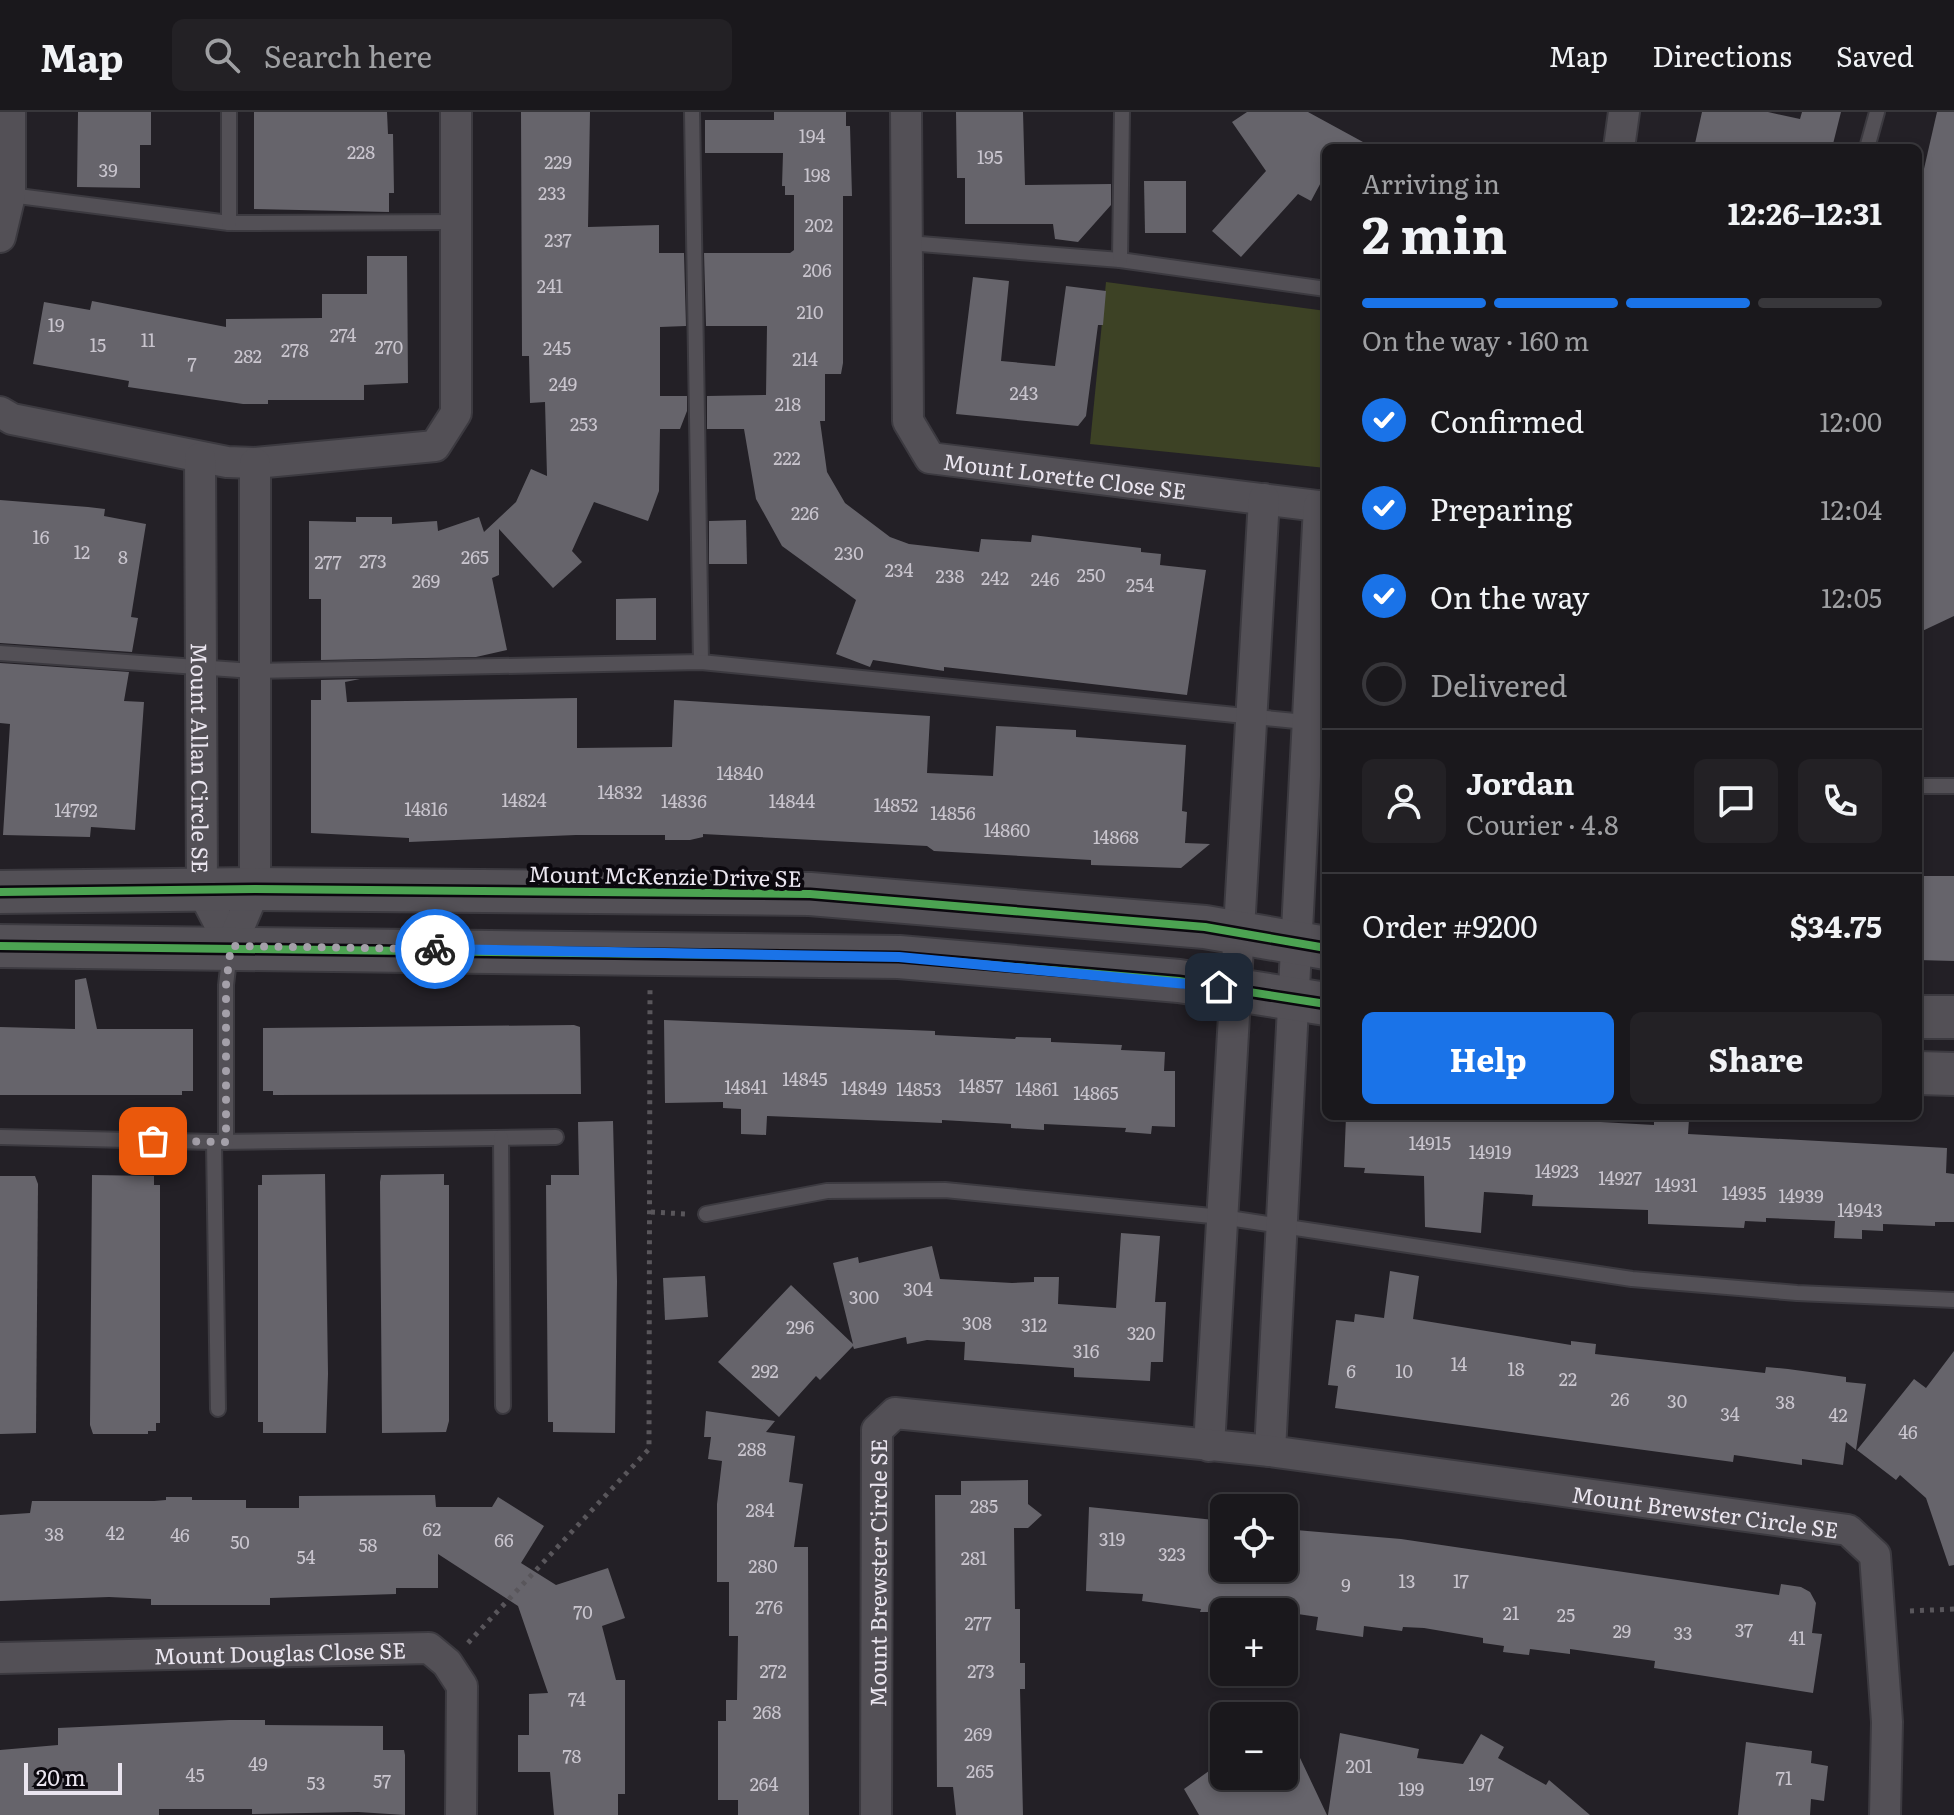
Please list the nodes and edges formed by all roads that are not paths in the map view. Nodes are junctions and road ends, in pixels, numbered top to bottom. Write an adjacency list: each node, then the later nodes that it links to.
1 (10, 112): 11 (street)
2 (229, 112): 13 (lane)
3 (456, 112): 12 (street)
4 (692, 112): 24 (lane)
5 (906, 112): 15 (street, Mount Lorette Close SE)
6 (1122, 112): 16 (lane)
7 (1624, 112): 9 (street)
8 (1877, 112): 10 (lane)
9 (1620, 144)
10 (1868, 144)
11 (10, 195): 13 (lane); 14 (street)
12 (456, 222): 13 (lane); 20 (street)
13 (229, 223)
14 (0, 237)
15 (908, 243): 16 (lane); 21 (street, Mount Lorette Close SE)
16 (1120, 260): 17 (lane)
17 (1322, 288)
18 (0, 412): 19 (street)
19 (200, 458): 20 (street); 25 (street, Mount Allan Circle SE)
20 (255, 463): 26 (street)
21 (1264, 499): 22 (street, Mount Lorette Close SE); 27 (street)
22 (1322, 506): 28 (street, Mount Lorette Close SE)
23 (0, 653): 25 (lane)
24 (701, 662): 26 (lane); 27 (lane)
25 (203, 669): 26 (lane); 32 (street, Mount Allan Circle SE)
26 (253, 671): 31 (street)
27 (1251, 718): 28 (lane); 34 (street)
28 (1316, 723): 35 (street, Mount Lorette Close SE)
29 (1922, 786): 30 (lane)
30 (1954, 786)
31 (255, 889): 32 (street, Mount McKenzie Drive SE); 34 (street, Mount McKenzie Drive SE); 37 (street)
32 (202, 890): 33 (street, Mount McKenzie Drive SE); 37 (street, Mount Allan Circle SE)
33 (0, 892)
34 (1239, 931): 35 (street, Mount McKenzie Drive SE); 38 (street)
35 (1310, 945): 39 (street)
36 (0, 946): 37 (street)
37 (231, 946): 38 (street); 47 (lane)
38 (1235, 990): 39 (street); 49 (street)
39 (1310, 1002): 50 (street)
40 (1922, 1017): 41 (street)
41 (1954, 1017)
42 (1922, 1073): 43 (street)
43 (1954, 1074)
44 (0, 1137): 47 (lane)
45 (556, 1137): 46 (lane)
46 (501, 1138): 47 (lane); 52 (lane)
47 (220, 1142): 53 (lane)
48 (706, 1214): 49 (lane)
49 (1222, 1217): 50 (lane); 54 (street)
50 (1283, 1228): 51 (lane); 55 (street)
51 (1954, 1300)
52 (503, 1406)
53 (218, 1409)
54 (1209, 1446): 55 (street, Mount Brewster Circle SE); 58 (street, Mount Brewster Circle SE)
55 (1270, 1451): 59 (street, Mount Brewster Circle SE)
56 (0, 1658): 57 (street, Mount Douglas Close SE)
57 (461, 1815)
58 (876, 1815)
59 (1885, 1815)

